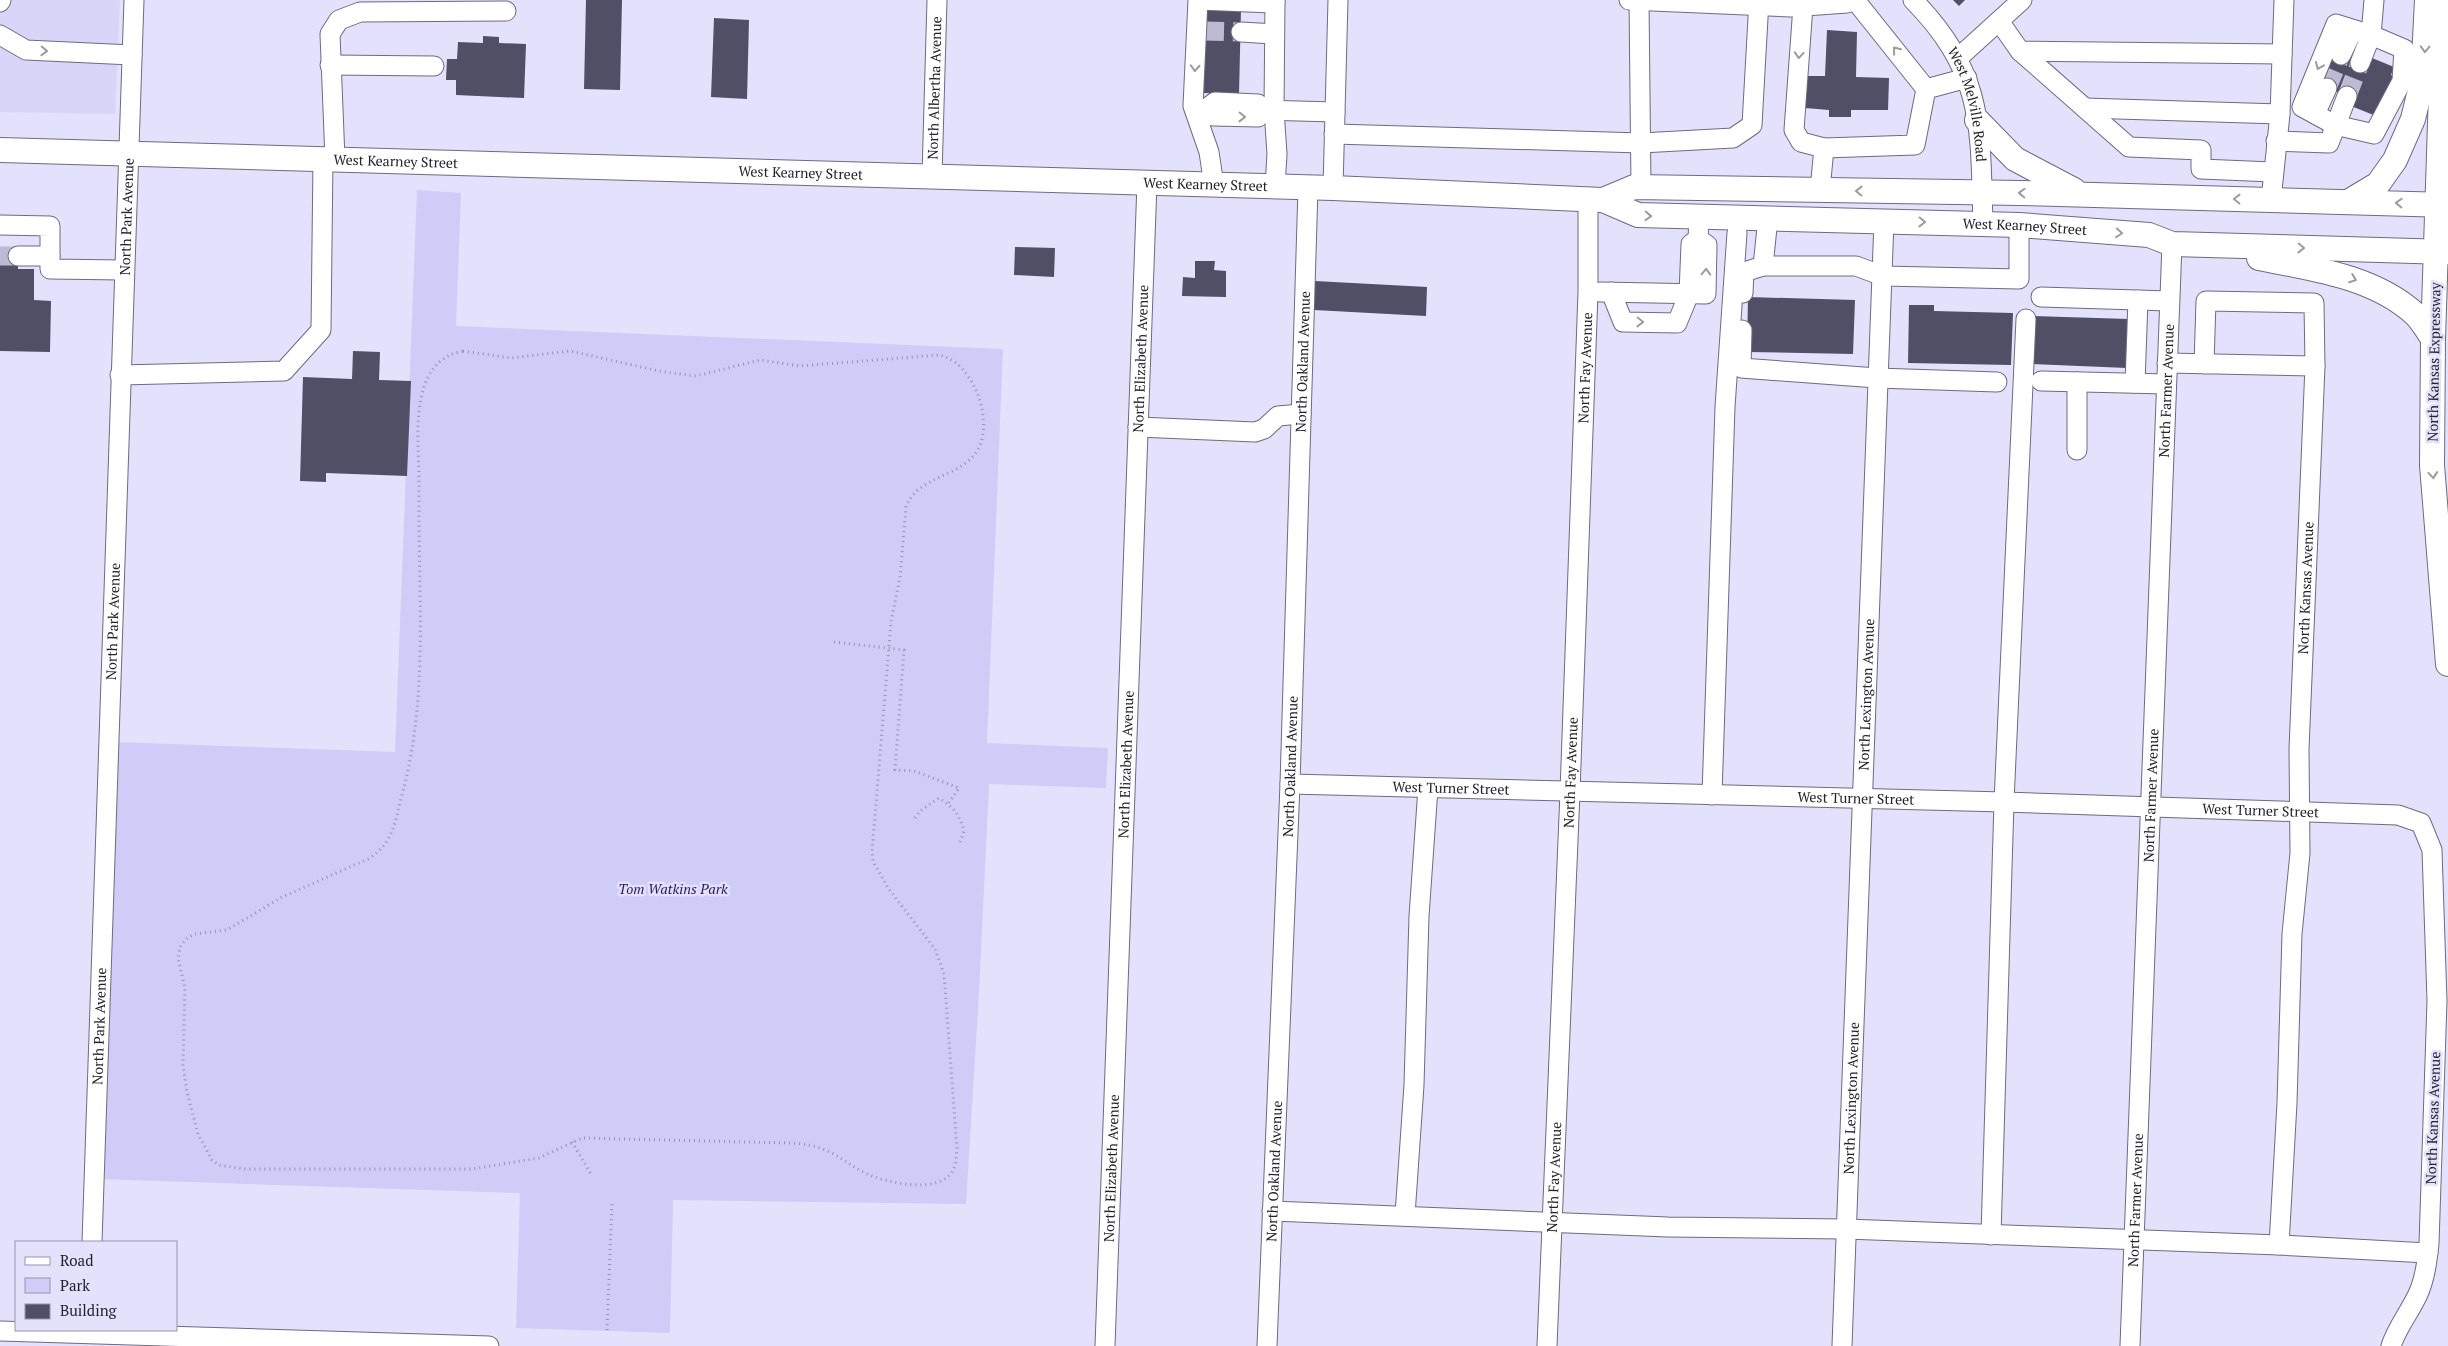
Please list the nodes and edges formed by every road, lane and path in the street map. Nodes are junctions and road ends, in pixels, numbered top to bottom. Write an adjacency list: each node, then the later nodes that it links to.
1 (134, 0): 25 (street, North Park Avenue)
2 (937, 0): 51 (street, North Albertha Avenue)
3 (1198, 0): 14 (street); 35 (street, one-way to 35)
4 (1338, 0): 39 (street)
5 (1629, 0): 6 (street)
6 (1639, 0): 15 (street); 45 (street)
7 (1854, 0): 16 (street); 33 (street, one-way to 7)
8 (1913, 0): 27 (street, West Melville Road)
9 (2022, 0): 18 (street)
10 (2284, 0): 24 (street)
11 (2374, 0): 19 (street)
12 (2427, 0): 63 (main road, one-way to 63)
13 (2444, 0): 64 (main road, North Kansas Expressway)
14 (1275, 2): 21 (street)
15 (1759, 3): 16 (street); 45 (street)
16 (1803, 6): 46 (street, one-way to 46)
17 (506, 12): 29 (street)
18 (1999, 21): 23 (street); 27 (street)
19 (2353, 29): 26 (street); 28 (street); 38 (street, one-way to 38); 42 (street)
20 (1241, 32): 21 (street)
21 (1274, 34): 37 (street)
22 (0, 35): 25 (street, one-way to 25)
23 (2020, 51): 24 (street); 36 (street)
24 (2282, 54): 40 (street)
25 (132, 55): 48 (street, North Park Avenue)
26 (2341, 55)
27 (1958, 58): 31 (street, West Melville Road)
28 (2360, 63)
29 (330, 65): 30 (street); 49 (street)
30 (434, 66)
31 (1967, 78): 33 (street); 41 (street, West Melville Road)
32 (2327, 88): 38 (street)
33 (1926, 89): 46 (street)
34 (2347, 96): 42 (street)
35 (1200, 107): 37 (street); 53 (street)
36 (2085, 108): 40 (street); 50 (street)
37 (1269, 110): 39 (street); 54 (street)
38 (2309, 111): 42 (street)
39 (1335, 112): 43 (street)
40 (2280, 114): 44 (street)
41 (1977, 120): 59 (street, West Melville Road); 60 (main road)
42 (2335, 125): 44 (street)
43 (1334, 134): 45 (street); 56 (street)
44 (2276, 142): 50 (street)
45 (1641, 143): 57 (street)
46 (1824, 148): 58 (street)
47 (0, 150): 48 (main road, West Kearney Street)
48 (128, 154): 49 (main road, West Kearney Street); 78 (street, North Park Avenue)
49 (329, 159): 51 (main road, West Kearney Street); 91 (street)
50 (2272, 172): 62 (street)
51 (932, 176): 52 (main road, West Kearney Street)
52 (1146, 183): 53 (main road, West Kearney Street); 99 (street, North Elizabeth Avenue)
53 (1214, 185): 54 (main road, West Kearney Street)
54 (1275, 187): 55 (main road, West Kearney Street)
55 (1308, 188): 56 (main road, West Kearney Street); 98 (street, North Oakland Avenue)
56 (1332, 188): 61 (main road, West Kearney Street)
57 (1641, 188): 58 (main road, West Kearney Street); 61 (main road, West Kearney Street)
58 (1820, 190): 59 (main road, West Kearney Street, one-way to 58)
59 (1982, 192): 60 (main road, West Kearney Street, one-way to 59); 67 (street, West Melville Road)
60 (2085, 195): 62 (main road, West Kearney Street, one-way to 60)
61 (1595, 200): 70 (main road, West Kearney Street, one-way to 70); 80 (street, North Fay Avenue)
62 (2271, 200): 63 (main road, West Kearney Street)
63 (2348, 202): 64 (main road, West Kearney Street, one-way to 63)
64 (2443, 205): 74 (main road, North Kansas Expressway)
65 (1768, 218): 66 (main road, West Kearney Street); 70 (main road, West Kearney Street); 77 (street)
66 (1884, 221): 67 (main road, West Kearney Street, one-way to 67); 79 (street, North Lexington Avenue)
67 (1983, 224): 69 (main road, West Kearney Street)
68 (0, 225): 76 (street)
69 (2019, 225): 72 (main road, West Kearney Street, one-way to 72); 79 (street)
70 (1698, 228): 82 (street, one-way to 70)
71 (1737, 233): 107 (street)
72 (2172, 244): 73 (main road, West Kearney Street); 85 (street, North Farmer Avenue)
73 (2204, 246): 74 (main road, West Kearney Street, one-way to 74); 87 (main road, one-way to 87)
74 (2442, 252): 87 (main road, North Kansas Expressway)
75 (18, 256): 76 (street)
76 (50, 256): 78 (street)
77 (1763, 266): 79 (street); 92 (street)
78 (123, 270): 91 (street, North Park Avenue)
79 (1883, 276): 92 (street, North Lexington Avenue)
80 (1588, 292): 81 (street); 106 (street, North Fay Avenue)
81 (1611, 292): 82 (street); 82 (street, one-way to 82)
82 (1689, 294)
83 (2041, 296): 84 (street)
84 (2138, 300): 85 (street); 96 (street)
85 (2169, 301): 88 (street, North Farmer Avenue)
86 (2026, 319): 109 (street)
87 (2433, 339): 103 (main road, North Kansas Expressway, one-way to 103)
88 (2167, 364): 89 (street); 97 (street, North Farmer Avenue)
89 (2204, 364): 90 (street); 90 (street, North Kansas Avenue)
90 (2315, 366): 112 (street, North Kansas Avenue)
91 (120, 375): 124 (street, North Park Avenue)
92 (1877, 378): 93 (street); 108 (street, North Lexington Avenue)
93 (1997, 382)
94 (2041, 382): 95 (street)
95 (2078, 382): 96 (street); 100 (street)
96 (2135, 383): 97 (street)
97 (2166, 384): 111 (street, North Farmer Avenue)
98 (1301, 414): 99 (street); 104 (street, North Oakland Avenue)
99 (1138, 427): 133 (street, North Elizabeth Avenue)
100 (2077, 450)
101 (834, 642): 102 (path)
102 (889, 648): 110 (path); 116 (path); 116 (path)
103 (2448, 664)
104 (1290, 784): 105 (street, West Turner Street); 119 (street, North Oakland Avenue)
105 (1428, 788): 106 (street, West Turner Street); 120 (street)
106 (1570, 792): 107 (street, West Turner Street); 121 (street, North Fay Avenue)
107 (1712, 795): 108 (street, West Turner Street)
108 (1862, 798): 109 (street, West Turner Street); 122 (street, North Lexington Avenue)
109 (2004, 802): 111 (street, West Turner Street); 123 (street)
110 (948, 804): 113 (path); 115 (path)
111 (2150, 806): 112 (street, West Turner Street); 125 (street, North Farmer Avenue)
112 (2299, 811): 114 (street, West Turner Street); 126 (street, North Kansas Avenue)
113 (914, 818)
114 (2421, 823): 127 (street, North Kansas Avenue)
115 (960, 842)
116 (572, 1142): 117 (path)
117 (591, 1174)
118 (612, 1202): 128 (path)
119 (1272, 1211): 120 (street); 134 (street, North Oakland Avenue)
120 (1405, 1215): 121 (street)
121 (1552, 1222): 122 (street); 135 (street, North Fay Avenue)
122 (1846, 1229): 123 (street); 136 (street, North Lexington Avenue)
123 (1991, 1235): 125 (street)
124 (92, 1241)
125 (2134, 1241): 126 (street); 137 (street, North Farmer Avenue)
126 (2279, 1245): 127 (street)
127 (2428, 1253): 138 (street, North Kansas Avenue)
128 (607, 1330)
129 (0, 1331): 130 (street)
130 (89, 1331): 131 (street)
131 (244, 1342): 132 (street)
132 (489, 1346)
133 (1105, 1346)
134 (1267, 1346)
135 (1547, 1346)
136 (1842, 1346)
137 (2130, 1346)
138 (2391, 1346)

